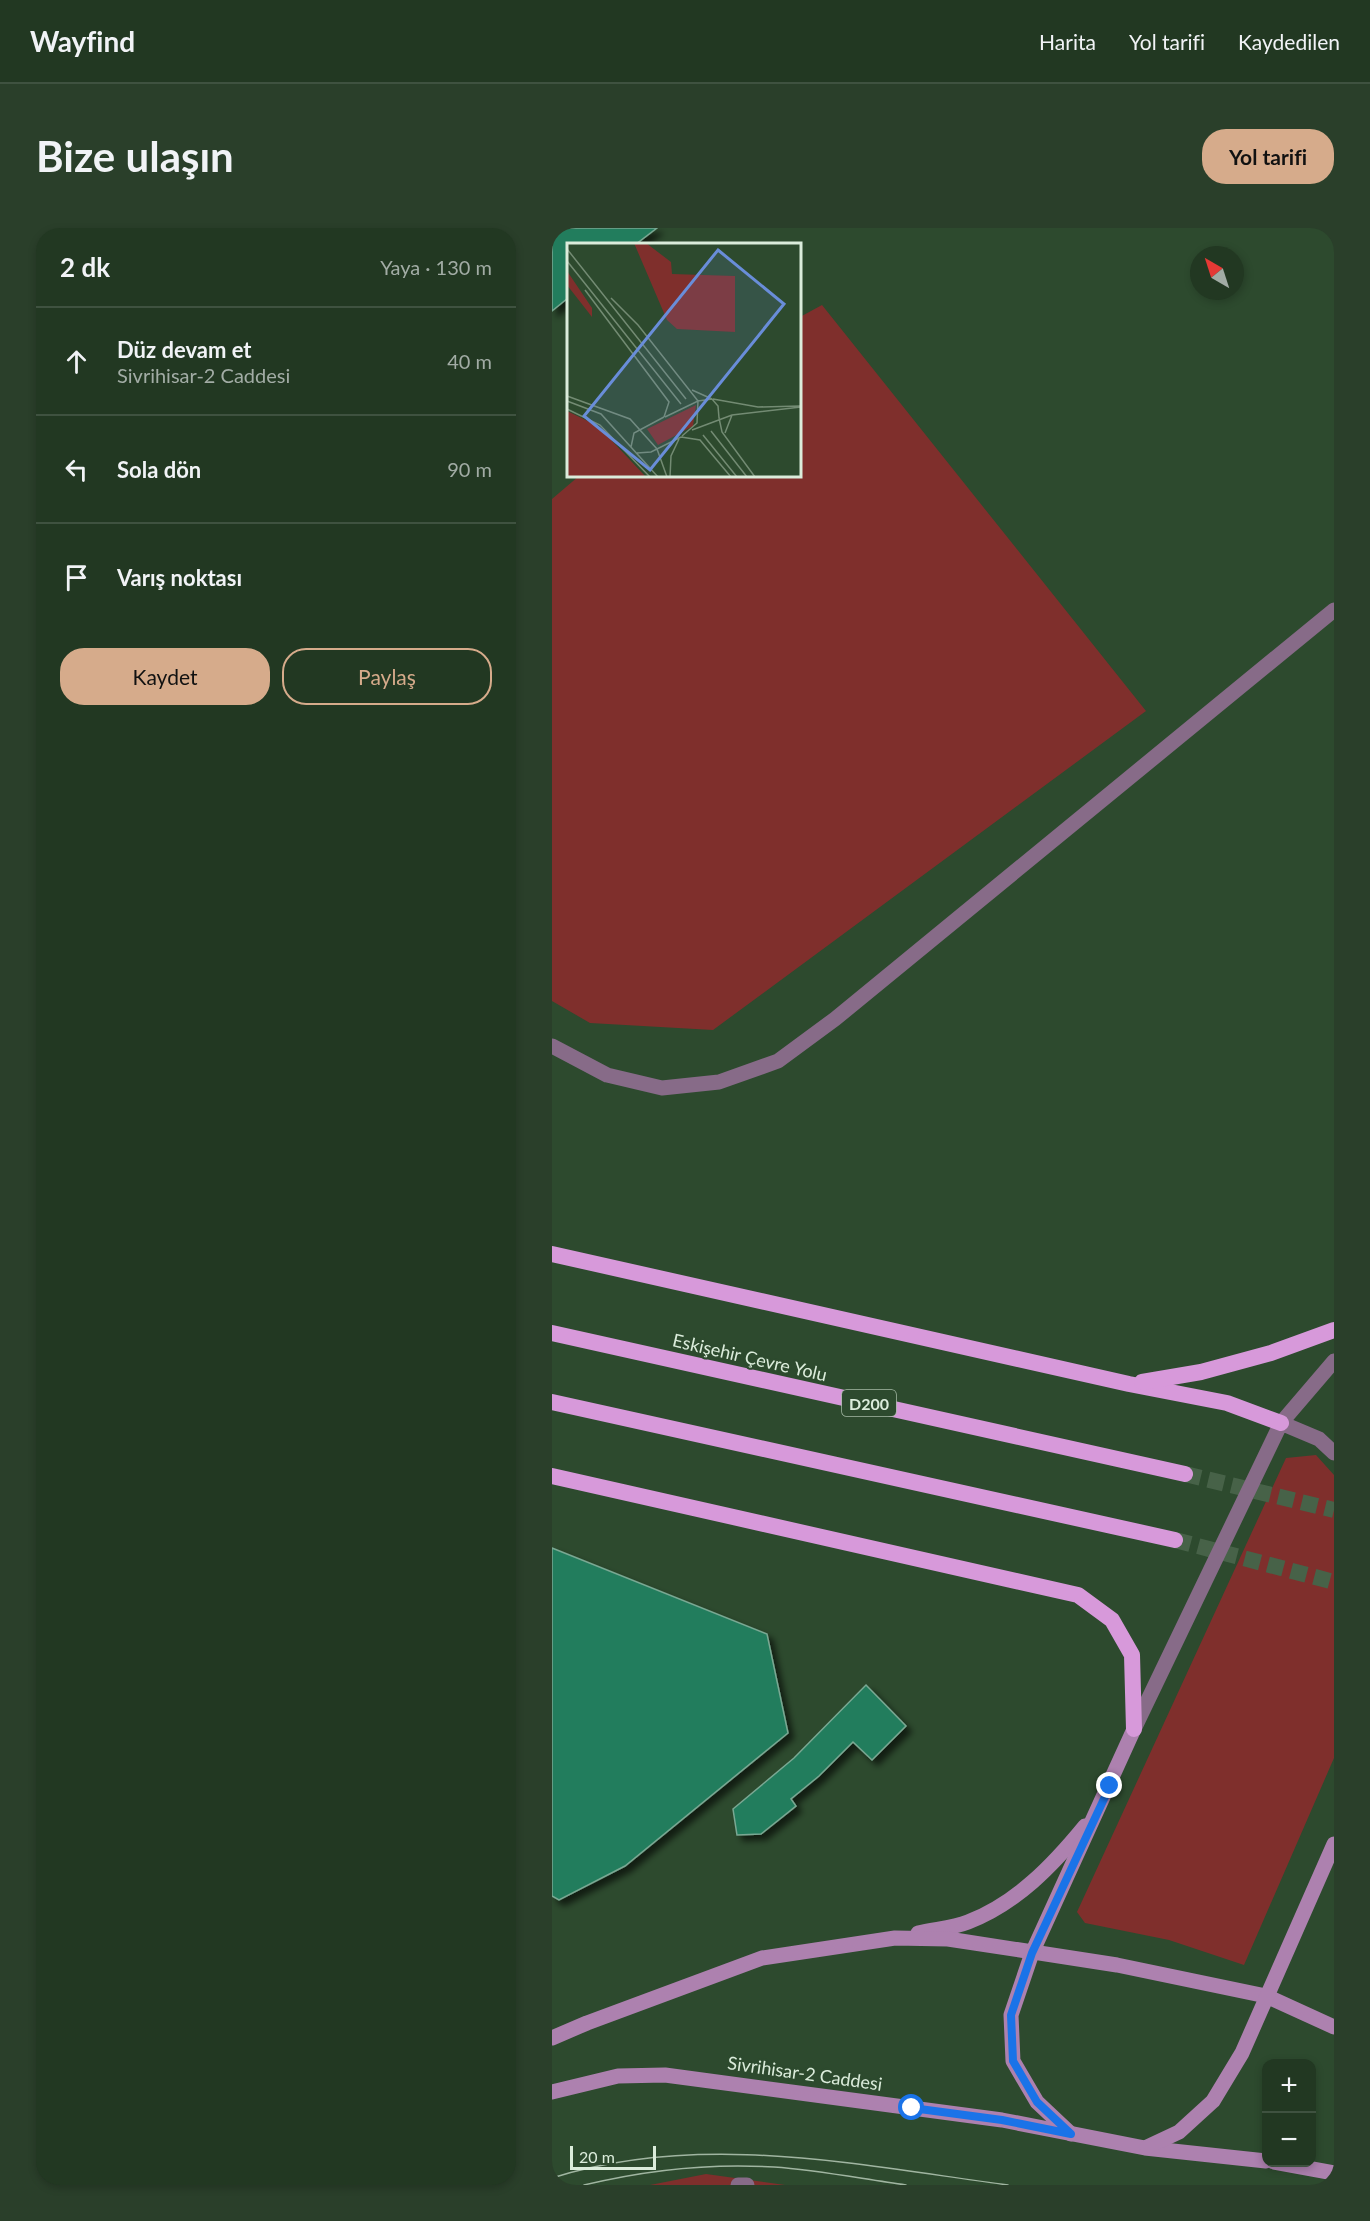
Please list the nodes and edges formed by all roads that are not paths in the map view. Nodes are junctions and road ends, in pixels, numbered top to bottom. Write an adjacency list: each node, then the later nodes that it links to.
1 (1334, 610): 2 (street)
2 (552, 1046)
3 (552, 1254): 7 (highway)
4 (1334, 1330): 7 (highway)
5 (552, 1333): 11 (highway, Eskişehir Çevre Yolu / D200)
6 (1334, 1361): 9 (street)
7 (1129, 1384): 9 (highway)
8 (552, 1402): 13 (highway)
9 (1281, 1423): 10 (street); 14 (street)
10 (1334, 1454)
11 (1185, 1474)
12 (552, 1476): 14 (highway)
13 (1175, 1540)
14 (1134, 1729): 15 (main road)
15 (1101, 1804): 17 (main road); 18 (main road)
16 (1334, 1844): 19 (main road)
17 (895, 1938): 18 (main road); 21 (main road)
18 (1032, 1953): 19 (main road); 23 (main road)
19 (1266, 1996): 20 (main road); 24 (main road)
20 (1334, 2027)
21 (552, 2038)
22 (552, 2091): 23 (main road, Sivrihisar-2 Caddesi)
23 (1071, 2134): 24 (main road, Sivrihisar-2 Caddesi)
24 (1145, 2148): 25 (main road, Sivrihisar-2 Caddesi)
25 (1262, 2161)
26 (1298, 2167): 27 (main road)
27 (1334, 2173)
28 (738, 2185): 29 (street)
29 (747, 2185)

